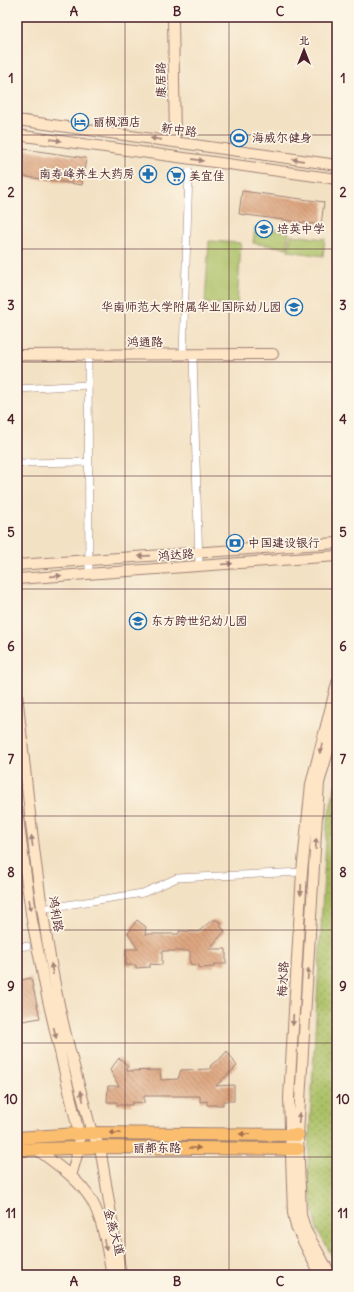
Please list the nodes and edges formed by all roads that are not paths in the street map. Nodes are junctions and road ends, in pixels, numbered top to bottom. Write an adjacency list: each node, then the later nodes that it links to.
1 (173, 17): 4 (main road, 康居路)
2 (17, 120): 4 (main road, 新中路, one-way to 2)
3 (17, 135): 7 (main road, one-way to 7)
4 (175, 142): 5 (main road, 新中路, one-way to 4)
5 (337, 165)
6 (189, 172): 10 (street)
7 (337, 179)
8 (273, 354): 10 (main road, 鸿通路)
9 (17, 355): 11 (main road, 鸿通路)
10 (188, 355): 11 (main road, 鸿通路); 17 (street)
11 (88, 356): 12 (street)
12 (88, 385): 13 (street); 14 (street)
13 (17, 389)
14 (89, 462): 15 (street); 19 (street)
15 (17, 463)
16 (337, 542): 17 (main road, 鸿达路)
17 (199, 552): 19 (main road, 鸿达路, one-way to 19); 21 (street)
18 (337, 556): 21 (main road, 鸿达路, one-way to 18)
19 (89, 560): 20 (main road, 鸿达路); 22 (street)
20 (17, 565)
21 (199, 566): 22 (main road, 鸿达路)
22 (89, 574): 23 (main road, 鸿达路, one-way to 22)
23 (17, 579)
24 (337, 683): 29 (main road, 梅水路, one-way to 29)
25 (17, 694): 28 (main road, 鸿利路)
26 (337, 720): 35 (main road, 梅水路, one-way to 26)
27 (17, 813): 28 (street); 34 (main road, 鸿利路, one-way to 34)
28 (29, 813): 30 (main road, 鸿利路, one-way to 28)
29 (302, 872): 30 (street); 35 (main road, 梅水路, one-way to 35)
30 (41, 909): 33 (main road, 鸿利路, one-way to 30)
31 (27, 946): 32 (street)
32 (17, 947)
33 (92, 1133): 34 (main road, 丽都东路); 35 (main road, 丽都东路, one-way to 33); 37 (main road, 金燕大道)
34 (79, 1134): 36 (main road, 丽都东路); 38 (main road, 鸿利路)
35 (294, 1135): 40 (main road, 梅水路)
36 (17, 1138)
37 (100, 1147): 38 (main road, 丽都东路); 40 (main road, 丽都东路, one-way to 40); 43 (main road, 金燕大道)
38 (79, 1148): 39 (main road, 丽都东路); 42 (main road, 鸿利路)
39 (36, 1149): 41 (main road, 丽都东路); 42 (main road, 金燕大道)
40 (294, 1149): 47 (main road, 梅水路); 48 (main road, 梅水路)
41 (17, 1150)
42 (71, 1176): 44 (main road, 金燕大道)
43 (108, 1195): 44 (main road); 46 (main road, 金燕大道)
44 (91, 1200): 45 (main road, 金燕大道, one-way to 45)
45 (112, 1275)
46 (121, 1275)
47 (320, 1275)
48 (331, 1275)

